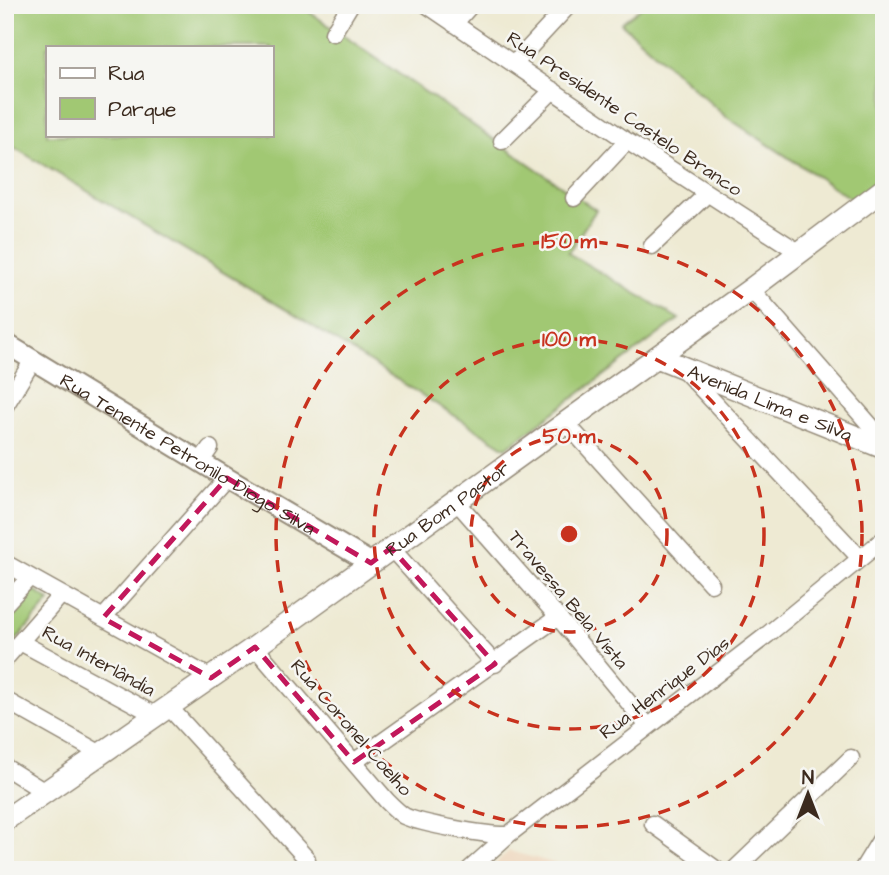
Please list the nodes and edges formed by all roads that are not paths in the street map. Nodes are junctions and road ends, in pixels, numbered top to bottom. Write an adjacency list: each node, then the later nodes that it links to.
1 (350, 5): 6 (street)
2 (427, 5): 5 (street, Rua Presidente Castelo Branco)
3 (471, 5): 5 (street)
4 (569, 5): 7 (street)
5 (454, 24): 7 (street, Rua Presidente Castelo Branco)
6 (333, 33)
7 (514, 64): 8 (street, Rua Presidente Castelo Branco)
8 (552, 90): 9 (street); 10 (street, Rua Presidente Castelo Branco)
9 (502, 141)
10 (627, 141): 12 (street, Rua Presidente Castelo Branco); 13 (street)
11 (884, 189): 15 (main road, Rua Bom Pastor)
12 (707, 194): 14 (street); 15 (street, Rua Presidente Castelo Branco)
13 (574, 198)
14 (652, 246)
15 (800, 253): 16 (main road, Rua Bom Pastor)
16 (751, 289): 18 (main road, Rua Bom Pastor); 23 (street)
17 (5, 343): 19 (street, Rua Tenente Petronilo Diogo Silva)
18 (657, 357): 20 (main road, Avenida Lima e Silva); 22 (main road, Rua Bom Pastor)
19 (33, 360): 21 (street); 25 (street, Rua Tenente Petronilo Diogo Silva)
20 (681, 368): 24 (main road, Avenida Lima e Silva); 29 (street)
21 (5, 406)
22 (566, 423): 26 (main road, Rua Bom Pastor); 33 (street)
23 (884, 441)
24 (884, 447)
25 (227, 478): 30 (street, Rua Tenente Petronilo Diogo Silva); 37 (street)
26 (456, 501): 28 (main road, Rua Bom Pastor); 36 (street, Travessa Bela Vista)
27 (884, 539): 29 (street, Rua Henrique Dias)
28 (391, 548): 30 (main road, Rua Bom Pastor); 41 (street)
29 (859, 557): 45 (street, Rua Henrique Dias)
30 (371, 562): 39 (main road, Rua Bom Pastor)
31 (5, 563): 32 (street)
32 (30, 577): 34 (street); 35 (street)
33 (711, 584)
34 (61, 595): 37 (street); 38 (street)
35 (5, 604)
36 (558, 617): 41 (street); 45 (street, Travessa Bela Vista)
37 (103, 618): 42 (street)
38 (20, 642): 40 (street); 44 (street, Rua Interlândia)
39 (255, 647): 42 (main road, Rua Bom Pastor); 48 (street, Rua Coronel Coelho)
40 (5, 659)
41 (495, 664): 48 (street)
42 (211, 678): 44 (main road, Rua Bom Pastor)
43 (5, 700): 46 (street)
44 (163, 712): 46 (main road, Rua Bom Pastor); 55 (street, Rua Interlândia)
45 (648, 726): 54 (street, Rua Henrique Dias)
46 (101, 754): 50 (main road, Rua Bom Pastor)
47 (851, 758): 58 (street)
48 (354, 762): 54 (street, Rua Coronel Coelho)
49 (5, 767): 50 (street)
50 (45, 792): 51 (main road, Rua Bom Pastor)
51 (5, 820)
52 (653, 824): 57 (street)
53 (884, 834): 59 (street)
54 (508, 835): 56 (street, Rua Henrique Dias)
55 (307, 859)
56 (469, 870)
57 (717, 870)
58 (734, 870)
59 (862, 870)

